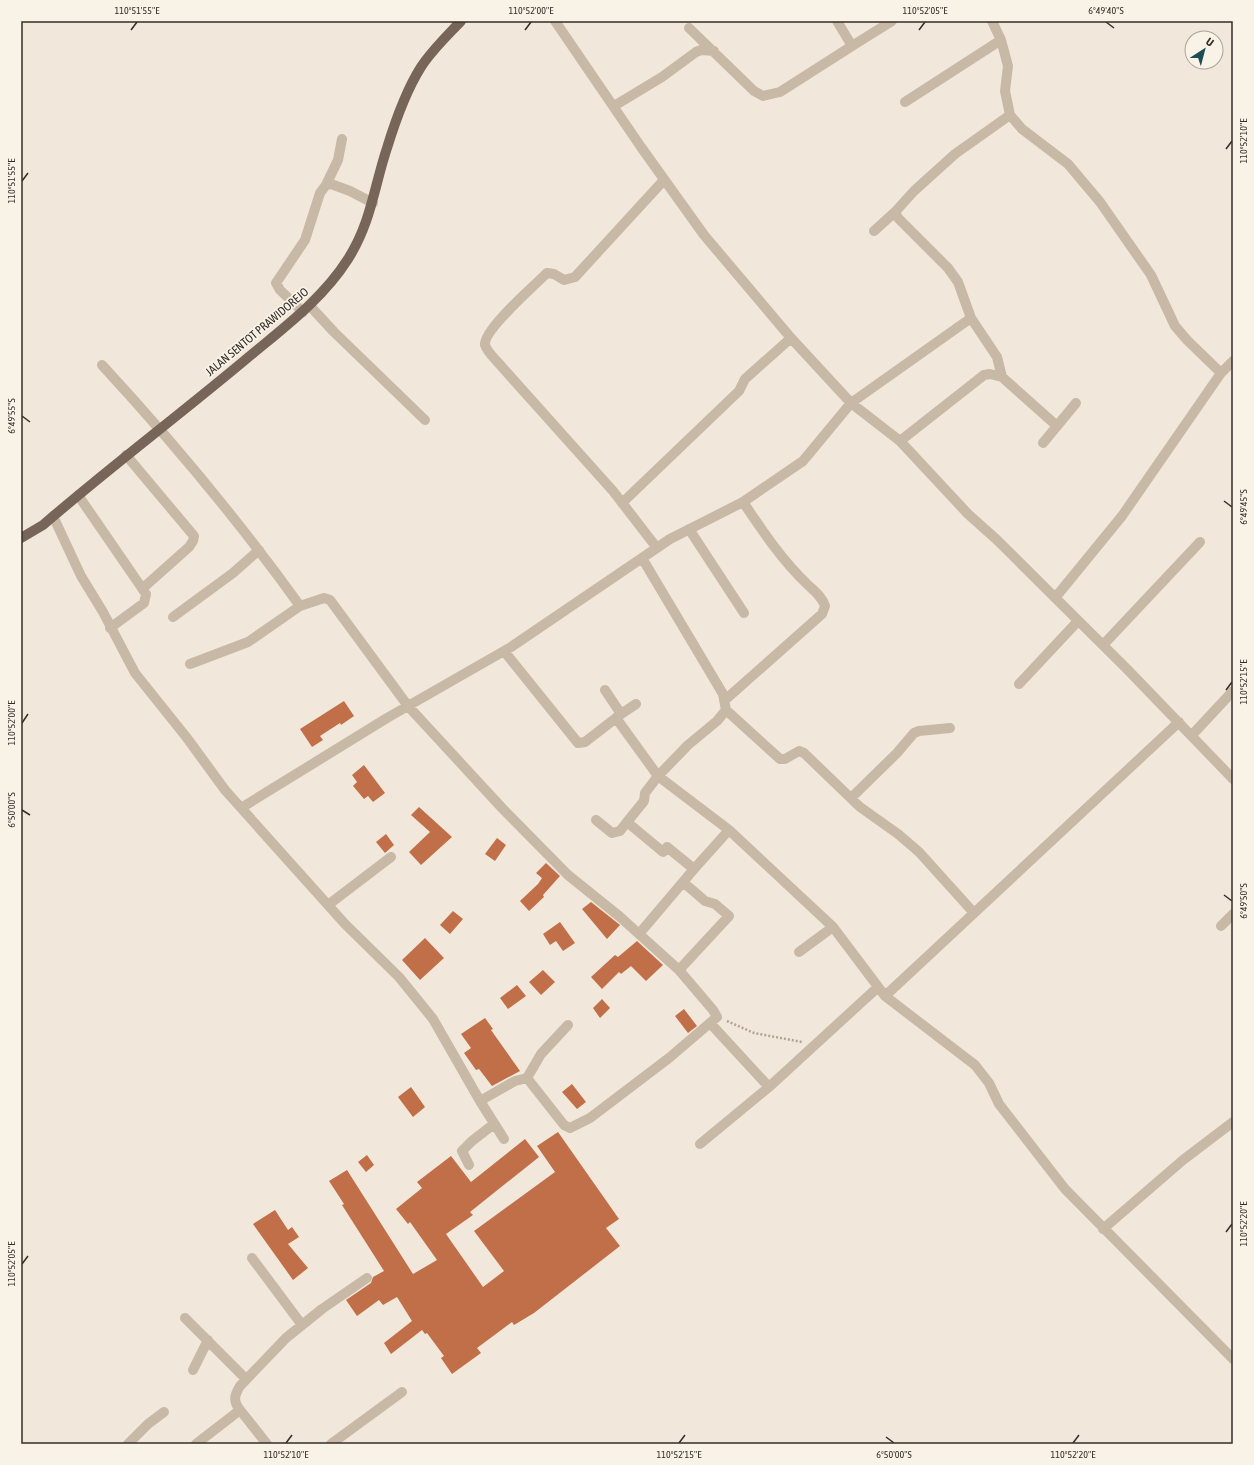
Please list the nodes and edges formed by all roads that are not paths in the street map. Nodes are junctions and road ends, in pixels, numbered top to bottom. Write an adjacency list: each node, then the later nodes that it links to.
1 (461, 21): 16 (main road, JALAN SENTOT PRAWIDOREJO)
2 (555, 21): 11 (street)
3 (837, 21): 8 (street)
4 (892, 21): 8 (street)
5 (992, 21): 7 (street)
6 (689, 28): 9 (street)
7 (1001, 40): 10 (street); 12 (street)
8 (852, 46): 9 (street)
9 (714, 51): 11 (street)
10 (905, 102)
11 (614, 106): 14 (street)
12 (1010, 116): 17 (street); 24 (street)
13 (342, 139): 15 (street)
14 (664, 180): 21 (street); 36 (street)
15 (326, 185): 16 (street); 19 (street)
16 (370, 201): 19 (main road, JALAN SENTOT PRAWIDOREJO)
17 (895, 212): 18 (street); 20 (street)
18 (874, 231)
19 (306, 309): 28 (street); 29 (main road, JALAN SENTOT PRAWIDOREJO)
20 (971, 318): 25 (street); 27 (street)
21 (791, 338): 27 (street); 36 (street)
22 (1233, 361): 24 (street)
23 (102, 365): 29 (street)
24 (1221, 373): 45 (street)
25 (1002, 377): 30 (street); 31 (street)
26 (1076, 402): 30 (street)
27 (851, 403): 31 (street); 35 (street)
28 (425, 420)
29 (158, 426): 33 (main road, JALAN SENTOT PRAWIDOREJO); 42 (street)
30 (1057, 426): 32 (street)
31 (900, 441): 45 (street)
32 (1043, 443)
33 (126, 456): 34 (main road, JALAN SENTOT PRAWIDOREJO); 44 (street)
34 (78, 495): 37 (main road, JALAN SENTOT PRAWIDOREJO); 44 (street)
35 (743, 502): 38 (street); 58 (street)
36 (622, 503): 41 (street)
37 (53, 516): 39 (main road, JALAN SENTOT PRAWIDOREJO); 50 (street)
38 (689, 529): 41 (street); 47 (street)
39 (21, 538)
40 (1200, 542): 51 (street)
41 (657, 548): 43 (street)
42 (259, 550): 46 (street); 48 (street)
43 (642, 558): 52 (street); 58 (street)
44 (143, 588): 50 (street)
45 (1055, 598): 49 (street)
46 (300, 606): 53 (street); 59 (street)
47 (744, 613)
48 (173, 617)
49 (1078, 621): 51 (street); 54 (street)
50 (110, 628): 67 (street)
51 (1103, 646): 61 (street)
52 (504, 651): 59 (street); 60 (street)
53 (190, 664)
54 (1019, 684)
55 (605, 690): 60 (street)
56 (1233, 691): 63 (street)
57 (636, 704): 60 (street)
58 (725, 705): 64 (street); 66 (street)
59 (408, 706): 67 (street); 79 (street)
60 (619, 716): 64 (street)
61 (1179, 722): 63 (street); 75 (street)
62 (950, 728): 66 (street)
63 (1192, 735): 65 (street)
64 (658, 776): 69 (street); 70 (street)
65 (1233, 779)
66 (851, 798): 75 (street)
67 (241, 808): 74 (street)
68 (596, 820): 69 (street)
69 (627, 822): 72 (street)
70 (730, 830): 72 (street); 78 (street)
71 (391, 857): 74 (street)
72 (694, 869): 73 (street)
73 (683, 882): 79 (street); 81 (street)
74 (328, 905): 88 (street)
75 (974, 913): 83 (street)
76 (1233, 914): 77 (street)
77 (1221, 926)
78 (833, 927): 80 (street); 82 (street)
79 (639, 934): 81 (street)
80 (799, 952)
81 (679, 970): 84 (street)
82 (877, 988): 83 (street); 87 (street)
83 (885, 996): 94 (street)
84 (714, 1020): 86 (street); 87 (street)
85 (568, 1024): 86 (street)
86 (527, 1078): 88 (street)
87 (769, 1087): 92 (street)
88 (480, 1101): 90 (street)
89 (1233, 1122): 94 (street)
90 (494, 1124): 91 (street); 93 (street)
91 (504, 1139)
92 (700, 1144)
93 (469, 1165)
94 (1103, 1229): 100 (street)
95 (252, 1258): 98 (street)
96 (367, 1278): 98 (street)
97 (185, 1318): 99 (street)
98 (302, 1325): 102 (street)
99 (208, 1340): 101 (street); 102 (street)
100 (1232, 1357)
101 (193, 1370)
102 (246, 1379): 104 (street)
103 (402, 1392): 109 (street)
104 (240, 1410): 107 (street); 108 (street)
105 (164, 1412): 106 (street)
106 (128, 1444)
107 (196, 1444)
108 (267, 1444)
109 (331, 1444)

